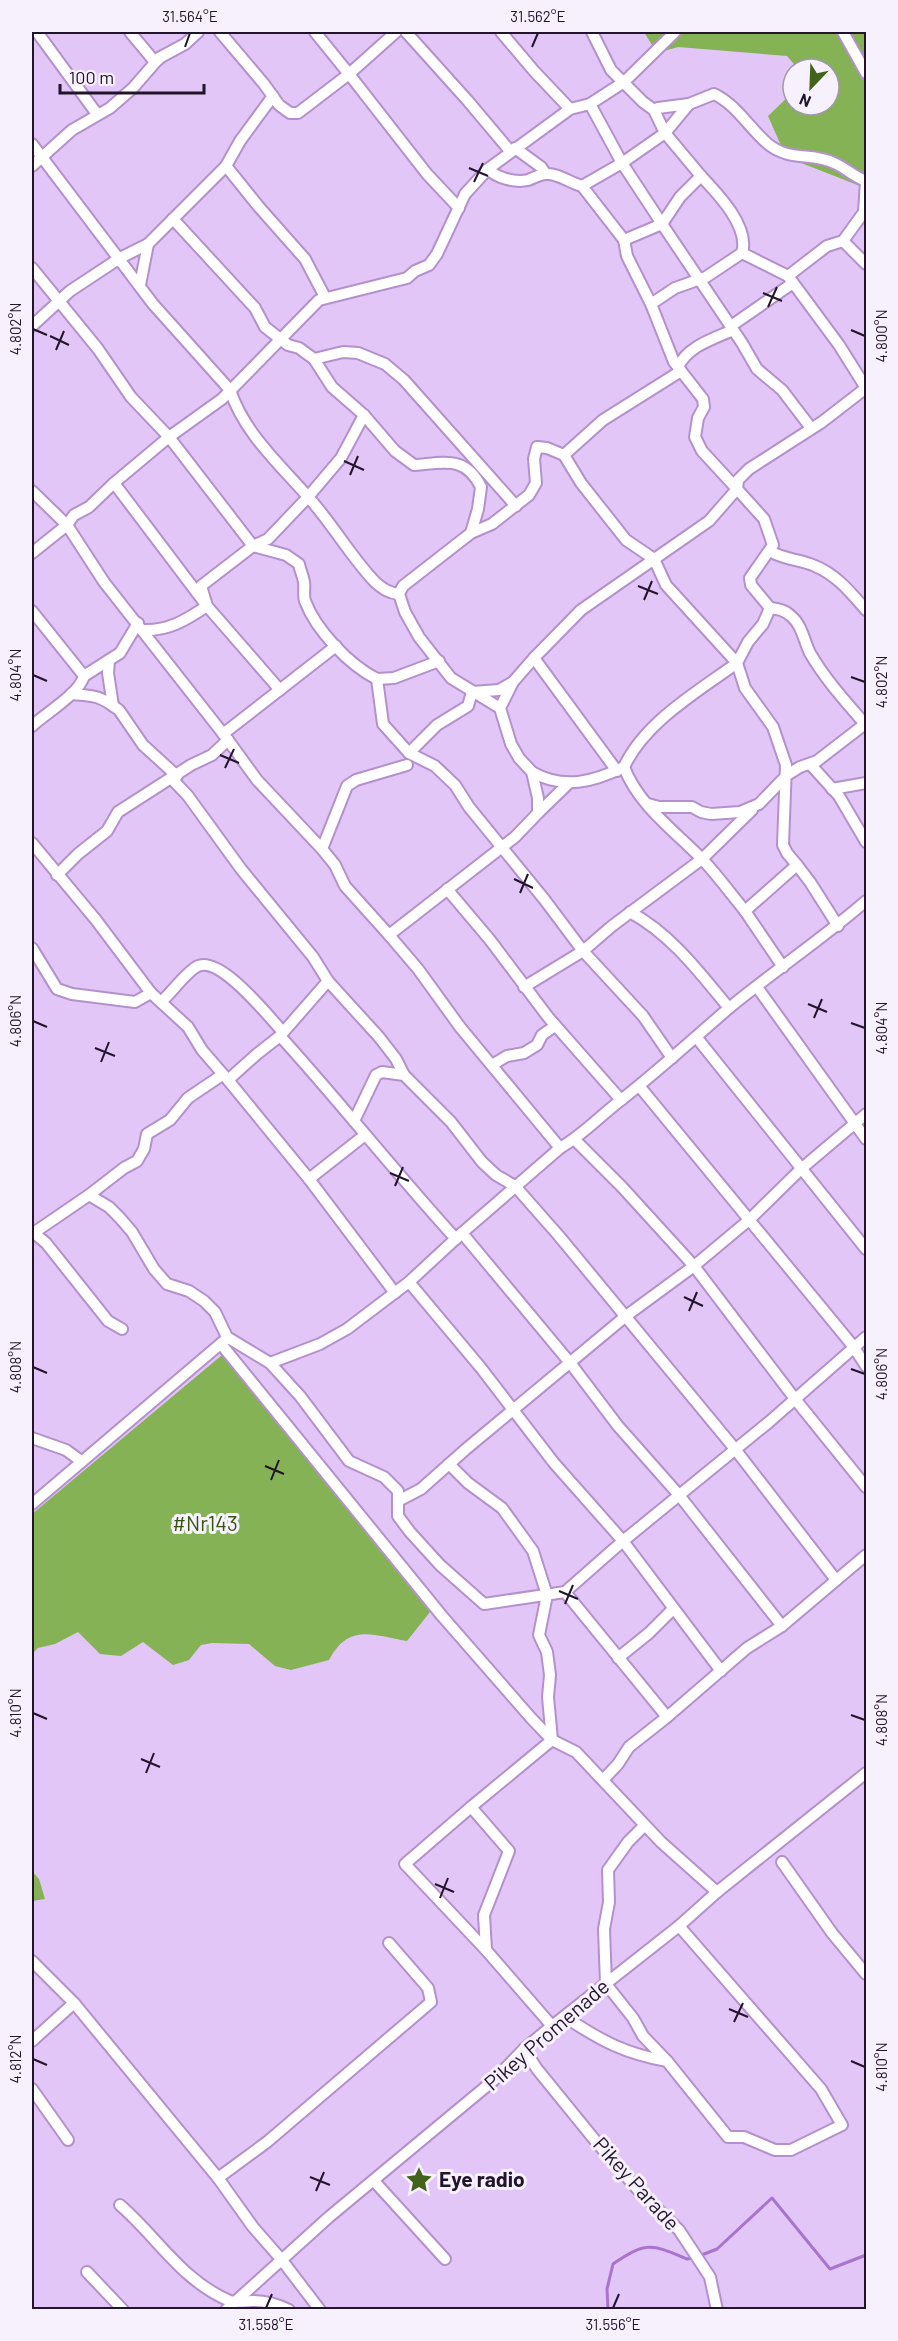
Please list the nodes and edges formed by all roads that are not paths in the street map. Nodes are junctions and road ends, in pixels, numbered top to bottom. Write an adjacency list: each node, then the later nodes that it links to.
1 (37, 32): 21 (street)
2 (130, 32): 12 (street)
3 (195, 32): 12 (street)
4 (220, 32): 16 (street)
5 (315, 32): 14 (street)
6 (396, 32): 14 (street)
7 (406, 32): 24 (street)
8 (501, 32): 19 (street)
9 (592, 32): 15 (street)
10 (675, 32): 15 (street)
11 (843, 32): 13 (street)
12 (155, 62): 21 (street)
13 (867, 73)
14 (349, 74): 16 (street); 34 (street)
15 (624, 82): 17 (street); 20 (street)
16 (273, 96): 28 (street)
17 (590, 104): 19 (street); 26 (street)
18 (689, 104): 20 (street); 22 (street); 32 (street)
19 (570, 109): 24 (street)
20 (654, 110): 22 (street)
21 (97, 114): 25 (street)
22 (665, 133): 26 (street); 31 (street)
23 (32, 144): 25 (street)
24 (512, 149): 29 (street); 30 (street)
25 (42, 157): 27 (street); 41 (street)
26 (622, 163): 33 (street); 36 (street)
27 (32, 166)
28 (226, 166): 35 (street); 47 (street)
29 (489, 169): 30 (street); 34 (street)
30 (545, 173): 33 (street)
31 (701, 176): 36 (street); 40 (street)
32 (866, 181): 38 (street)
33 (582, 186): 37 (street)
34 (459, 208): 47 (street)
35 (172, 219): 39 (street); 52 (street)
36 (662, 224): 37 (street); 44 (street)
37 (624, 240): 49 (street)
38 (843, 241): 42 (street); 45 (street)
39 (148, 244): 41 (street); 46 (street)
40 (742, 254): 44 (street); 45 (street)
41 (120, 258): 46 (street); 48 (street)
42 (867, 264)
43 (32, 268): 48 (street)
44 (700, 280): 49 (street); 51 (street)
45 (791, 280): 51 (street); 55 (street)
46 (140, 285): 56 (street)
47 (325, 297): 52 (street)
48 (59, 302): 50 (street); 59 (street)
49 (651, 304): 54 (street)
50 (32, 326)
51 (732, 328): 54 (street); 58 (street)
52 (282, 340): 53 (street); 56 (street)
53 (314, 359): 57 (street); 65 (street)
54 (680, 369): 60 (street); 62 (street)
55 (866, 388): 58 (street)
56 (230, 390): 59 (street); 64 (street)
57 (364, 415): 64 (street); 67 (street)
58 (811, 428): 62 (street)
59 (168, 437): 61 (street); 68 (street)
60 (564, 455): 65 (street); 71 (street)
61 (114, 483): 66 (street); 73 (street)
62 (737, 489): 69 (street); 71 (street)
63 (32, 491): 66 (street)
64 (308, 497): 68 (street); 72 (street)
65 (516, 506): 67 (street)
66 (68, 525): 70 (street); 77 (street)
67 (471, 533): 72 (street)
68 (253, 546): 73 (street); 78 (street)
69 (770, 551): 74 (street); 75 (street)
70 (32, 553)
71 (654, 559): 79 (street); 82 (street)
72 (399, 594): 81 (street)
73 (207, 606): 77 (street); 86 (street)
74 (770, 608): 82 (street); 91 (street)
75 (867, 610)
76 (32, 611): 83 (street)
77 (141, 626): 80 (street); 93 (street)
78 (336, 646): 84 (street); 86 (street)
79 (534, 658): 85 (street); 97 (street)
80 (109, 660): 83 (street); 89 (street)
81 (439, 661): 84 (street); 87 (street)
82 (737, 663): 97 (street); 99 (street)
83 (84, 676): 88 (street)
84 (377, 679): 94 (street)
85 (513, 682): 87 (street); 90 (street)
86 (280, 690): 93 (street)
87 (472, 692): 90 (street); 94 (street)
88 (71, 694): 89 (street); 92 (street)
89 (113, 706): 100 (street)
90 (500, 708): 98 (street)
91 (866, 725): 95 (street)
92 (32, 726)
93 (226, 737): 100 (street); 110 (street)
94 (409, 753): 109 (street)
95 (810, 764): 99 (street); 103 (street)
96 (407, 765): 110 (street)
97 (621, 769): 101 (street); 104 (street)
98 (531, 772): 101 (street); 106 (street)
99 (787, 775): 105 (street); 112 (street)
100 (174, 778): 113 (street); 123 (street)
101 (569, 783): 106 (street)
102 (867, 783): 103 (street)
103 (832, 789): 107 (street)
104 (648, 804): 105 (street); 111 (street)
105 (759, 804): 111 (street)
106 (538, 813): 109 (street)
107 (867, 842)
108 (32, 843): 113 (street)
109 (502, 847): 114 (street); 121 (street)
110 (322, 849): 119 (street)
111 (702, 859): 116 (street); 117 (street)
112 (797, 865): 116 (street); 118 (street)
113 (57, 875): 126 (street)
114 (447, 889): 119 (street); 124 (street)
115 (867, 901): 118 (street)
116 (745, 910): 122 (street)
117 (630, 912): 121 (street); 128 (street)
118 (838, 926): 122 (street)
119 (389, 935): 134 (street)
120 (32, 948): 126 (street)
121 (583, 951): 124 (street); 133 (street)
122 (783, 967): 125 (street)
123 (328, 981): 130 (street); 132 (street)
124 (524, 987): 129 (street)
125 (757, 987): 128 (street); 142 (street)
126 (151, 993): 127 (street)
127 (162, 1002): 130 (street); 137 (street)
128 (729, 1008): 131 (street)
129 (555, 1026): 134 (street); 139 (street)
130 (282, 1034): 137 (street); 141 (street)
131 (697, 1038): 133 (street); 147 (street)
132 (390, 1051): 135 (street); 136 (street)
133 (672, 1058): 138 (street)
134 (492, 1065): 146 (street)
135 (376, 1075): 136 (street); 141 (street)
136 (404, 1075): 149 (street)
137 (225, 1078): 148 (street); 150 (street)
138 (640, 1087): 139 (street); 151 (street)
139 (621, 1100): 145 (street)
140 (867, 1114): 142 (street)
141 (354, 1120): 143 (street)
142 (855, 1124): 144 (street); 147 (street)
143 (365, 1135): 148 (street); 153 (street)
144 (867, 1139)
145 (575, 1140): 146 (street); 155 (street)
146 (560, 1148): 149 (street)
147 (801, 1169): 151 (street); 154 (street)
148 (309, 1179): 157 (street)
149 (515, 1186): 153 (street); 158 (street)
150 (89, 1195): 152 (street); 161 (street)
151 (749, 1220): 155 (street); 162 (street)
152 (33, 1233): 159 (street)
153 (459, 1236): 156 (street); 164 (street)
154 (867, 1249)
155 (694, 1266): 158 (street); 166 (street)
156 (409, 1282): 157 (street); 167 (street)
157 (395, 1293): 163 (street)
158 (626, 1316): 164 (street); 169 (street)
159 (122, 1329)
160 (867, 1336): 162 (street)
161 (224, 1341): 163 (street); 170 (street); 186 (street)
162 (853, 1346): 165 (street); 166 (street)
163 (270, 1363): 174 (street)
164 (571, 1364): 167 (street); 173 (street)
165 (867, 1366)
166 (795, 1399): 169 (street); 172 (street)
167 (513, 1410): 171 (street); 176 (street)
168 (32, 1438): 170 (street)
169 (735, 1449): 173 (street); 178 (street)
170 (81, 1461): 175 (street)
171 (449, 1464): 174 (street); 180 (street)
172 (867, 1487)
173 (679, 1495): 176 (street); 182 (street)
174 (398, 1501): 180 (street)
175 (32, 1504)
176 (623, 1541): 179 (street); 181 (street)
177 (867, 1555): 178 (street)
178 (836, 1580): 182 (street)
179 (566, 1592): 180 (street); 183 (street)
180 (547, 1595): 186 (street)
181 (673, 1609): 183 (street); 184 (street)
182 (782, 1626): 184 (street)
183 (618, 1658): 185 (street)
184 (721, 1671): 185 (street)
185 (668, 1717): 188 (street)
186 (552, 1740): 188 (street); 189 (street)
187 (867, 1773): 192 (street, Pikey Promenade)
188 (603, 1780): 190 (street)
189 (471, 1807): 195 (street); 195 (street)
190 (644, 1826): 192 (street); 198 (street)
191 (782, 1862): 197 (street)
192 (717, 1892): 193 (street, Pikey Promenade)
193 (679, 1926): 198 (street, Pikey Promenade); 204 (street)
194 (389, 1944): 207 (street)
195 (486, 1950): 201 (street)
196 (32, 1961): 199 (street)
197 (867, 1974)
198 (606, 1984): 200 (street, Pikey Promenade); 204 (street)
199 (74, 2003): 202 (street); 207 (street)
200 (565, 2017): 201 (street, Pikey Promenade); 204 (street)
201 (552, 2026): 203 (street, Pikey Promenade)
202 (32, 2041)
203 (524, 2049): 208 (street, Pikey Promenade); 217 (street, Pikey Parade)
204 (667, 2061)
205 (32, 2089): 206 (street)
206 (68, 2140)
207 (218, 2178): 210 (street)
208 (374, 2181): 210 (street, Pikey Promenade); 211 (street)
209 (120, 2205): 213 (street)
210 (281, 2259): 213 (street, Pikey Promenade); 216 (street)
211 (445, 2259)
212 (87, 2272): 214 (street)
213 (229, 2306): 215 (street)
214 (123, 2310)
215 (289, 2310)
216 (320, 2310)
217 (717, 2310)

